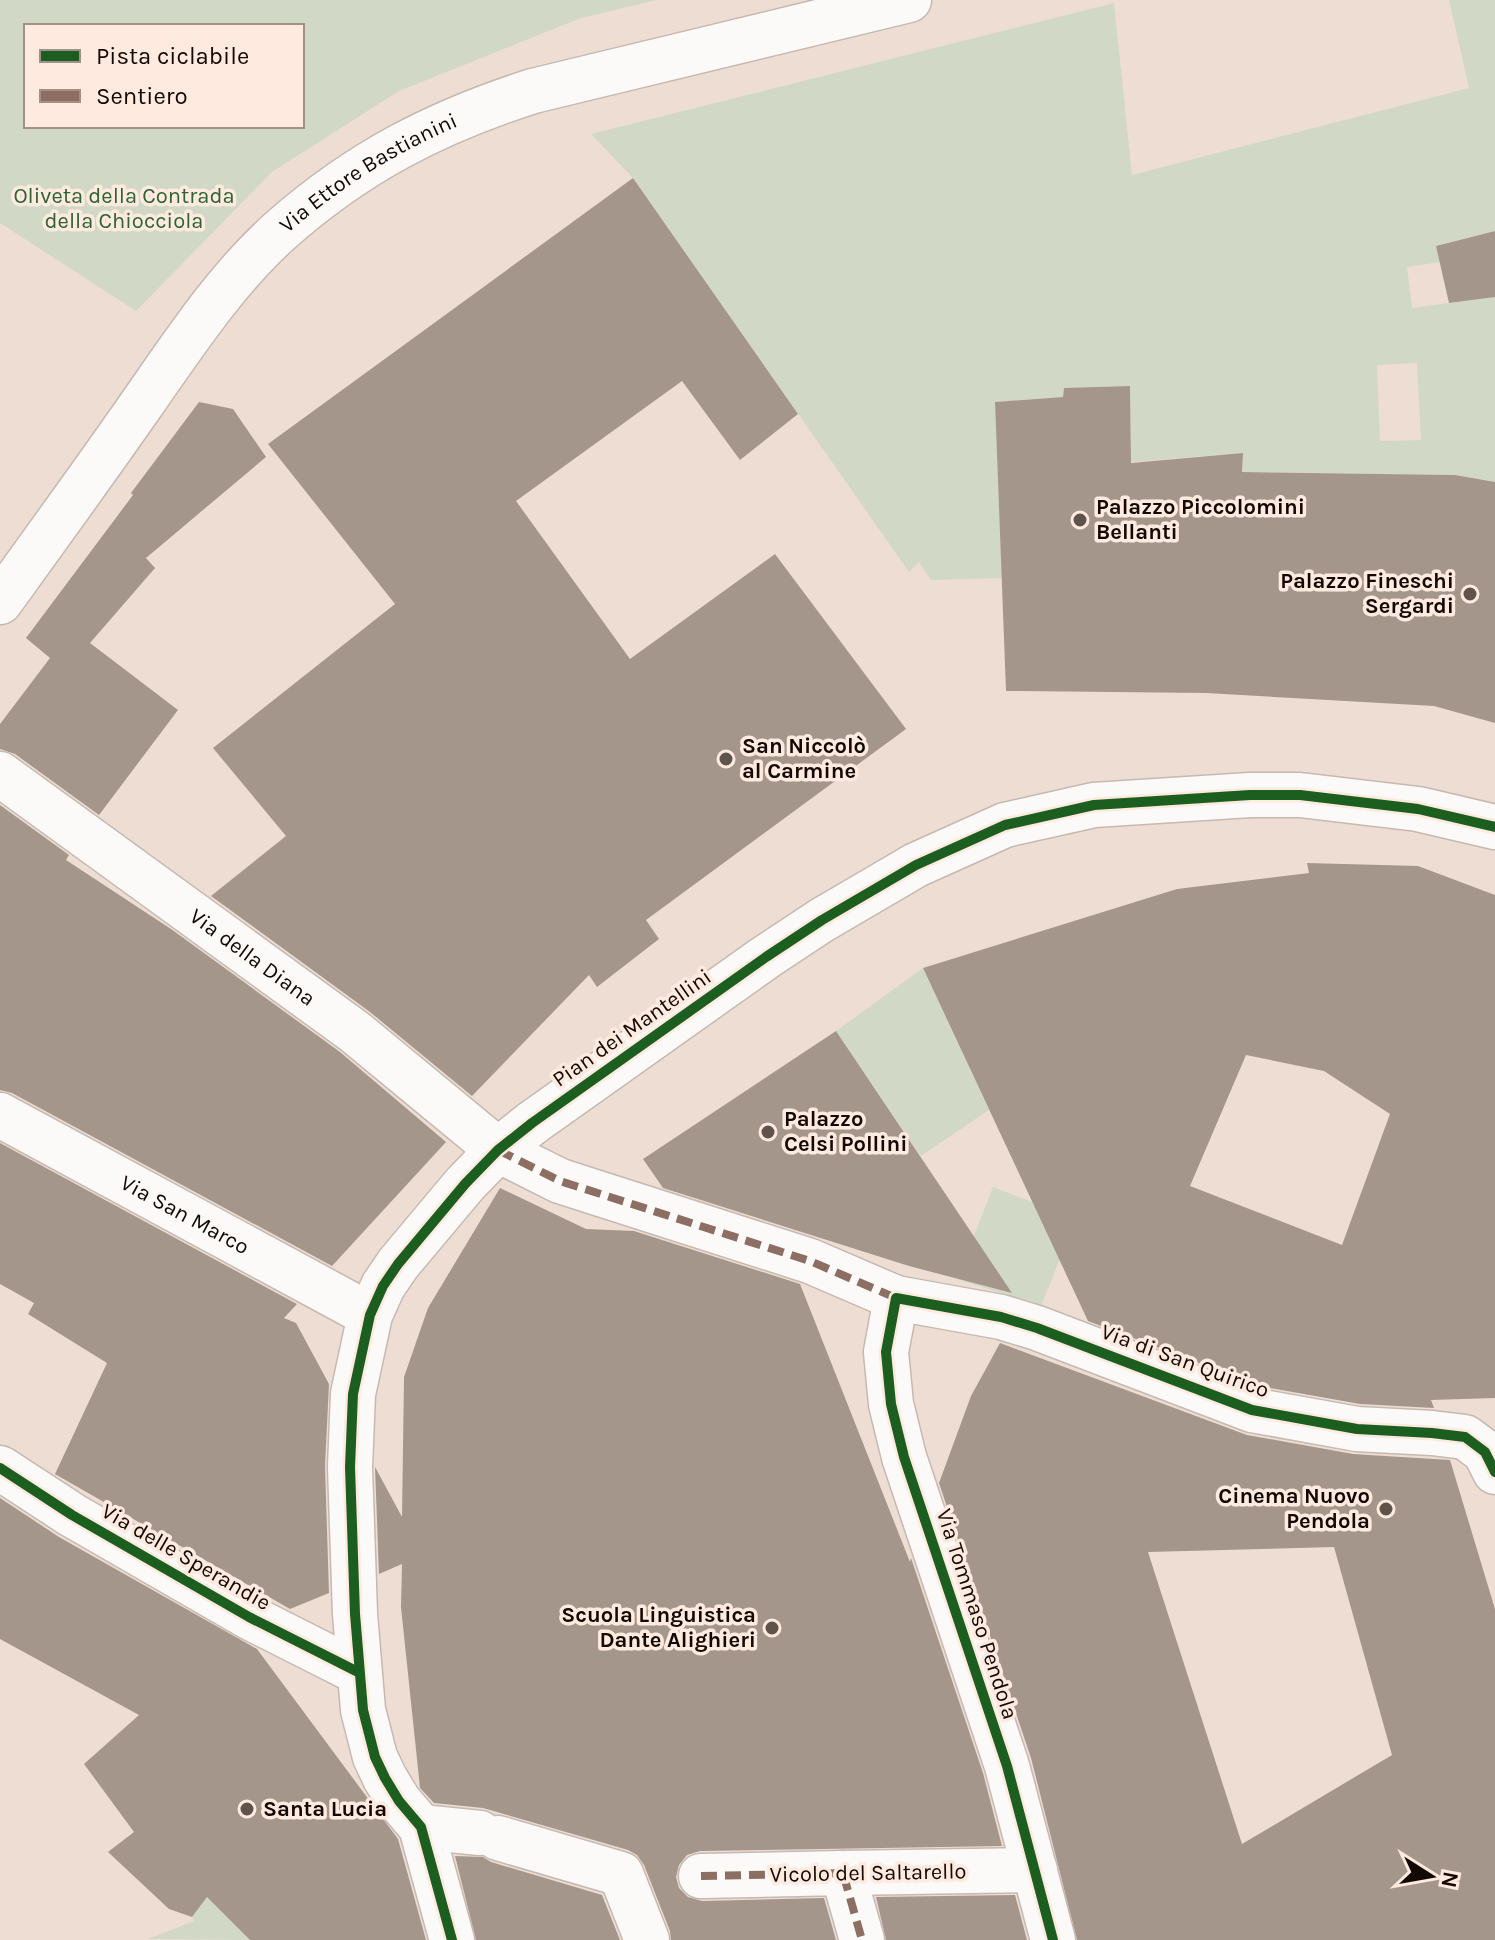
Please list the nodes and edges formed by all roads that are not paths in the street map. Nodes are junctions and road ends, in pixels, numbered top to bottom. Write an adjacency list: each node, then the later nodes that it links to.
1 (909, 0): 2 (street, Via Ettore Bastianini)
2 (0, 602)
3 (0, 774): 6 (street, Via della Diana)
4 (1495, 827): 6 (street, Pian dei Mantellini)
5 (0, 1115): 8 (street, Via San Marco)
6 (498, 1150): 7 (street, Via di San Quirico); 8 (street, Pian dei Mantellini)
7 (896, 1298): 10 (street, Via di San Quirico); 13 (street, Via Tommaso Pendola)
8 (370, 1315): 11 (street, Pian dei Mantellini)
9 (0, 1468): 11 (street, Via delle Sperandie)
10 (1495, 1472)
11 (358, 1672): 12 (street, Pian dei Mantellini)
12 (421, 1827): 16 (street); 17 (street)
13 (1035, 1870): 14 (street, Vicolo del Saltarello); 19 (street, Via Tommaso Pendola)
14 (843, 1873): 15 (street, Vicolo del Saltarello); 18 (street)
15 (701, 1876)
16 (452, 1940)
17 (647, 1940)
18 (862, 1940)
19 (1053, 1940)

